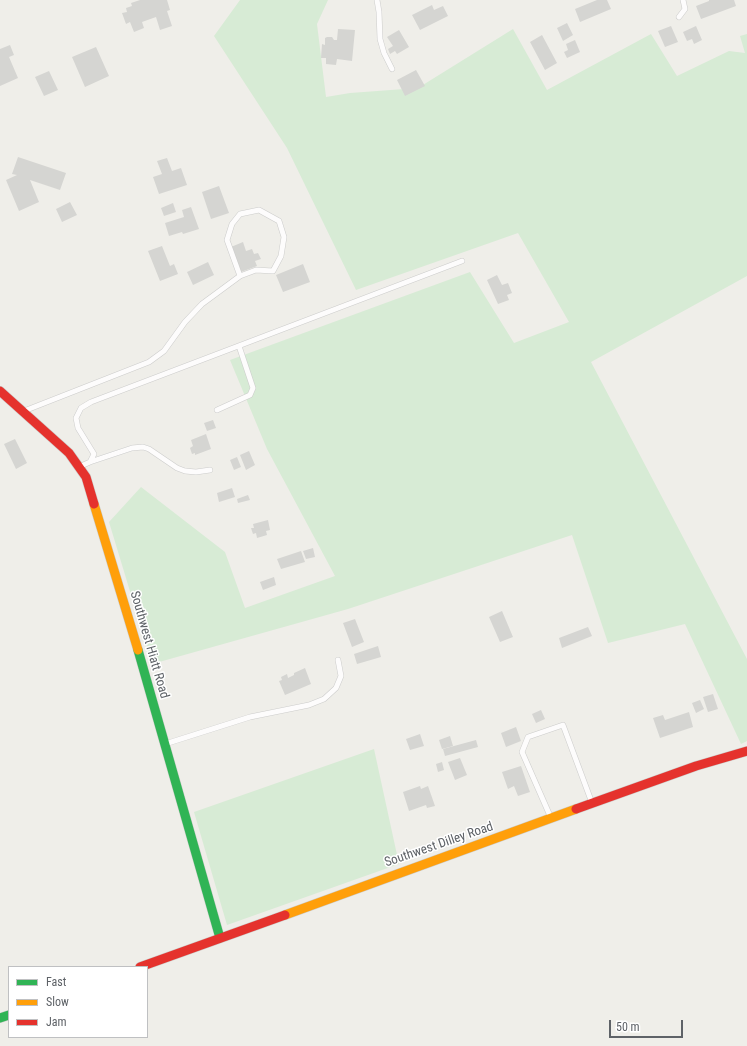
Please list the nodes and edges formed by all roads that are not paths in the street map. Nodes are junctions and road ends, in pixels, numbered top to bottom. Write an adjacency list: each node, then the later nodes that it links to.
1 (377, 0): 4 (lane)
2 (683, 0): 3 (lane)
3 (679, 17)
4 (392, 69)
5 (462, 261): 7 (lane)
6 (240, 276): 6 (lane); 10 (lane)
7 (239, 346): 9 (lane); 11 (lane)
8 (0, 391): 10 (street, Southwest Hiatt Road)
9 (217, 410)
10 (23, 412): 12 (street, Southwest Hiatt Road)
11 (90, 462): 12 (lane); 13 (lane)
12 (80, 466): 15 (street, Southwest Hiatt Road)
13 (210, 470)
14 (338, 660): 15 (lane)
15 (164, 744): 19 (street, Southwest Hiatt Road)
16 (747, 751): 17 (street, Southwest Dilley Road)
17 (593, 804): 18 (street, Southwest Dilley Road); 18 (lane)
18 (551, 819): 19 (street, Southwest Dilley Road)
19 (220, 938): 20 (street, Southwest Dilley Road)
20 (143, 966)

